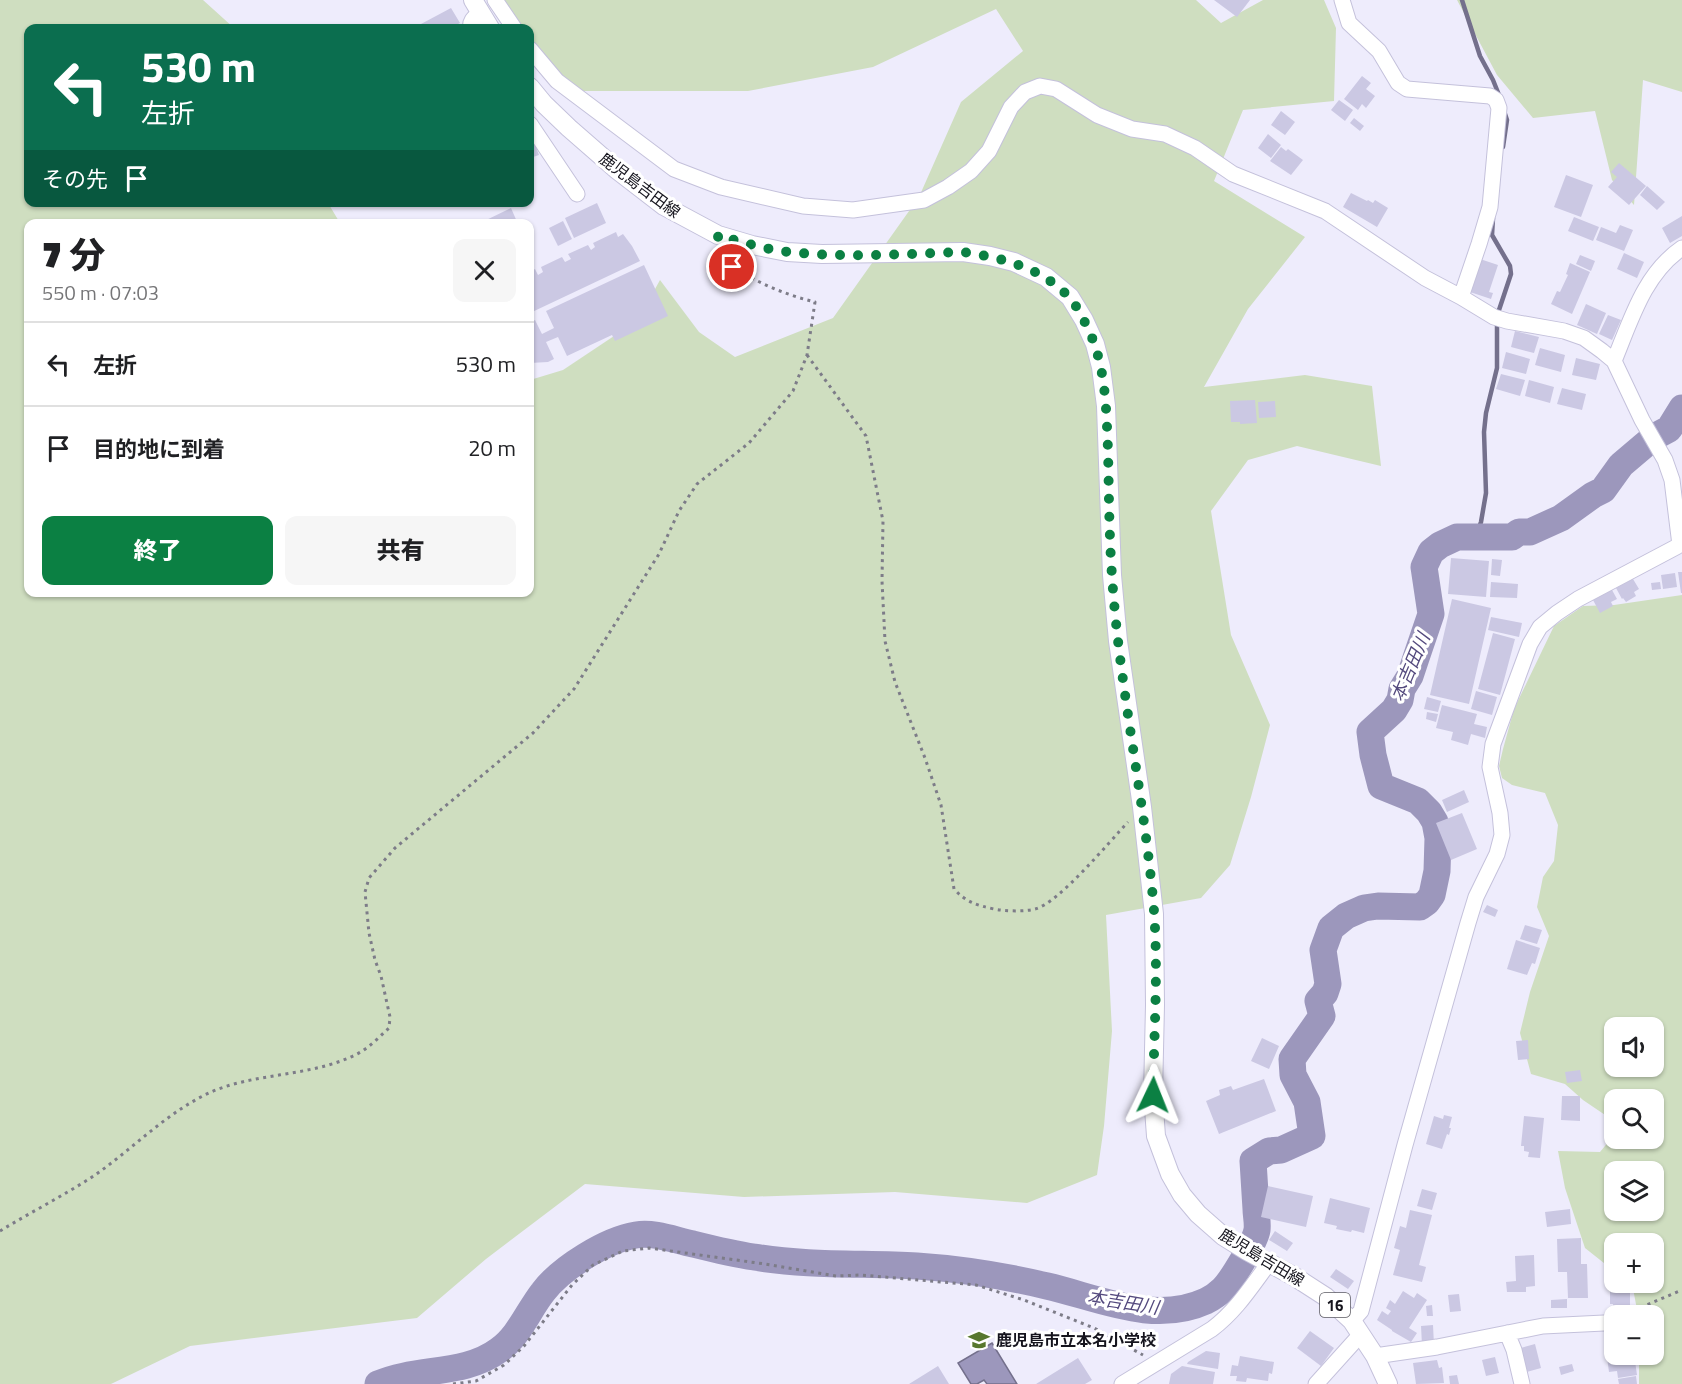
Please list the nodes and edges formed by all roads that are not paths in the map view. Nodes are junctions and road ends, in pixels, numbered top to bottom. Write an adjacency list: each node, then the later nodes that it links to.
1 (495, 0): 6 (street)
2 (1342, 0): 12 (street)
3 (477, 6): 4 (street); 5 (main road)
4 (470, 24)
5 (488, 24)
6 (511, 24)
7 (534, 54): 12 (street)
8 (534, 92): 15 (main road, 鹿児島吉田線 / 16)
9 (534, 130): 10 (street)
10 (577, 194)
11 (1682, 248): 13 (street)
12 (1461, 297): 13 (street)
13 (1614, 361): 14 (street)
14 (1681, 545): 17 (street)
15 (1261, 1259): 17 (main road, 鹿児島吉田線 / 16); 20 (street)
16 (1604, 1323): 18 (street)
17 (1357, 1327): 19 (main road, 鹿児島吉田線 / 16); 21 (street)
18 (1508, 1333): 19 (street); 23 (street)
19 (1375, 1356): 22 (main road, 鹿児島吉田線 / 16)
20 (1127, 1383)
21 (1316, 1384)
22 (1388, 1384)
23 (1522, 1384)

